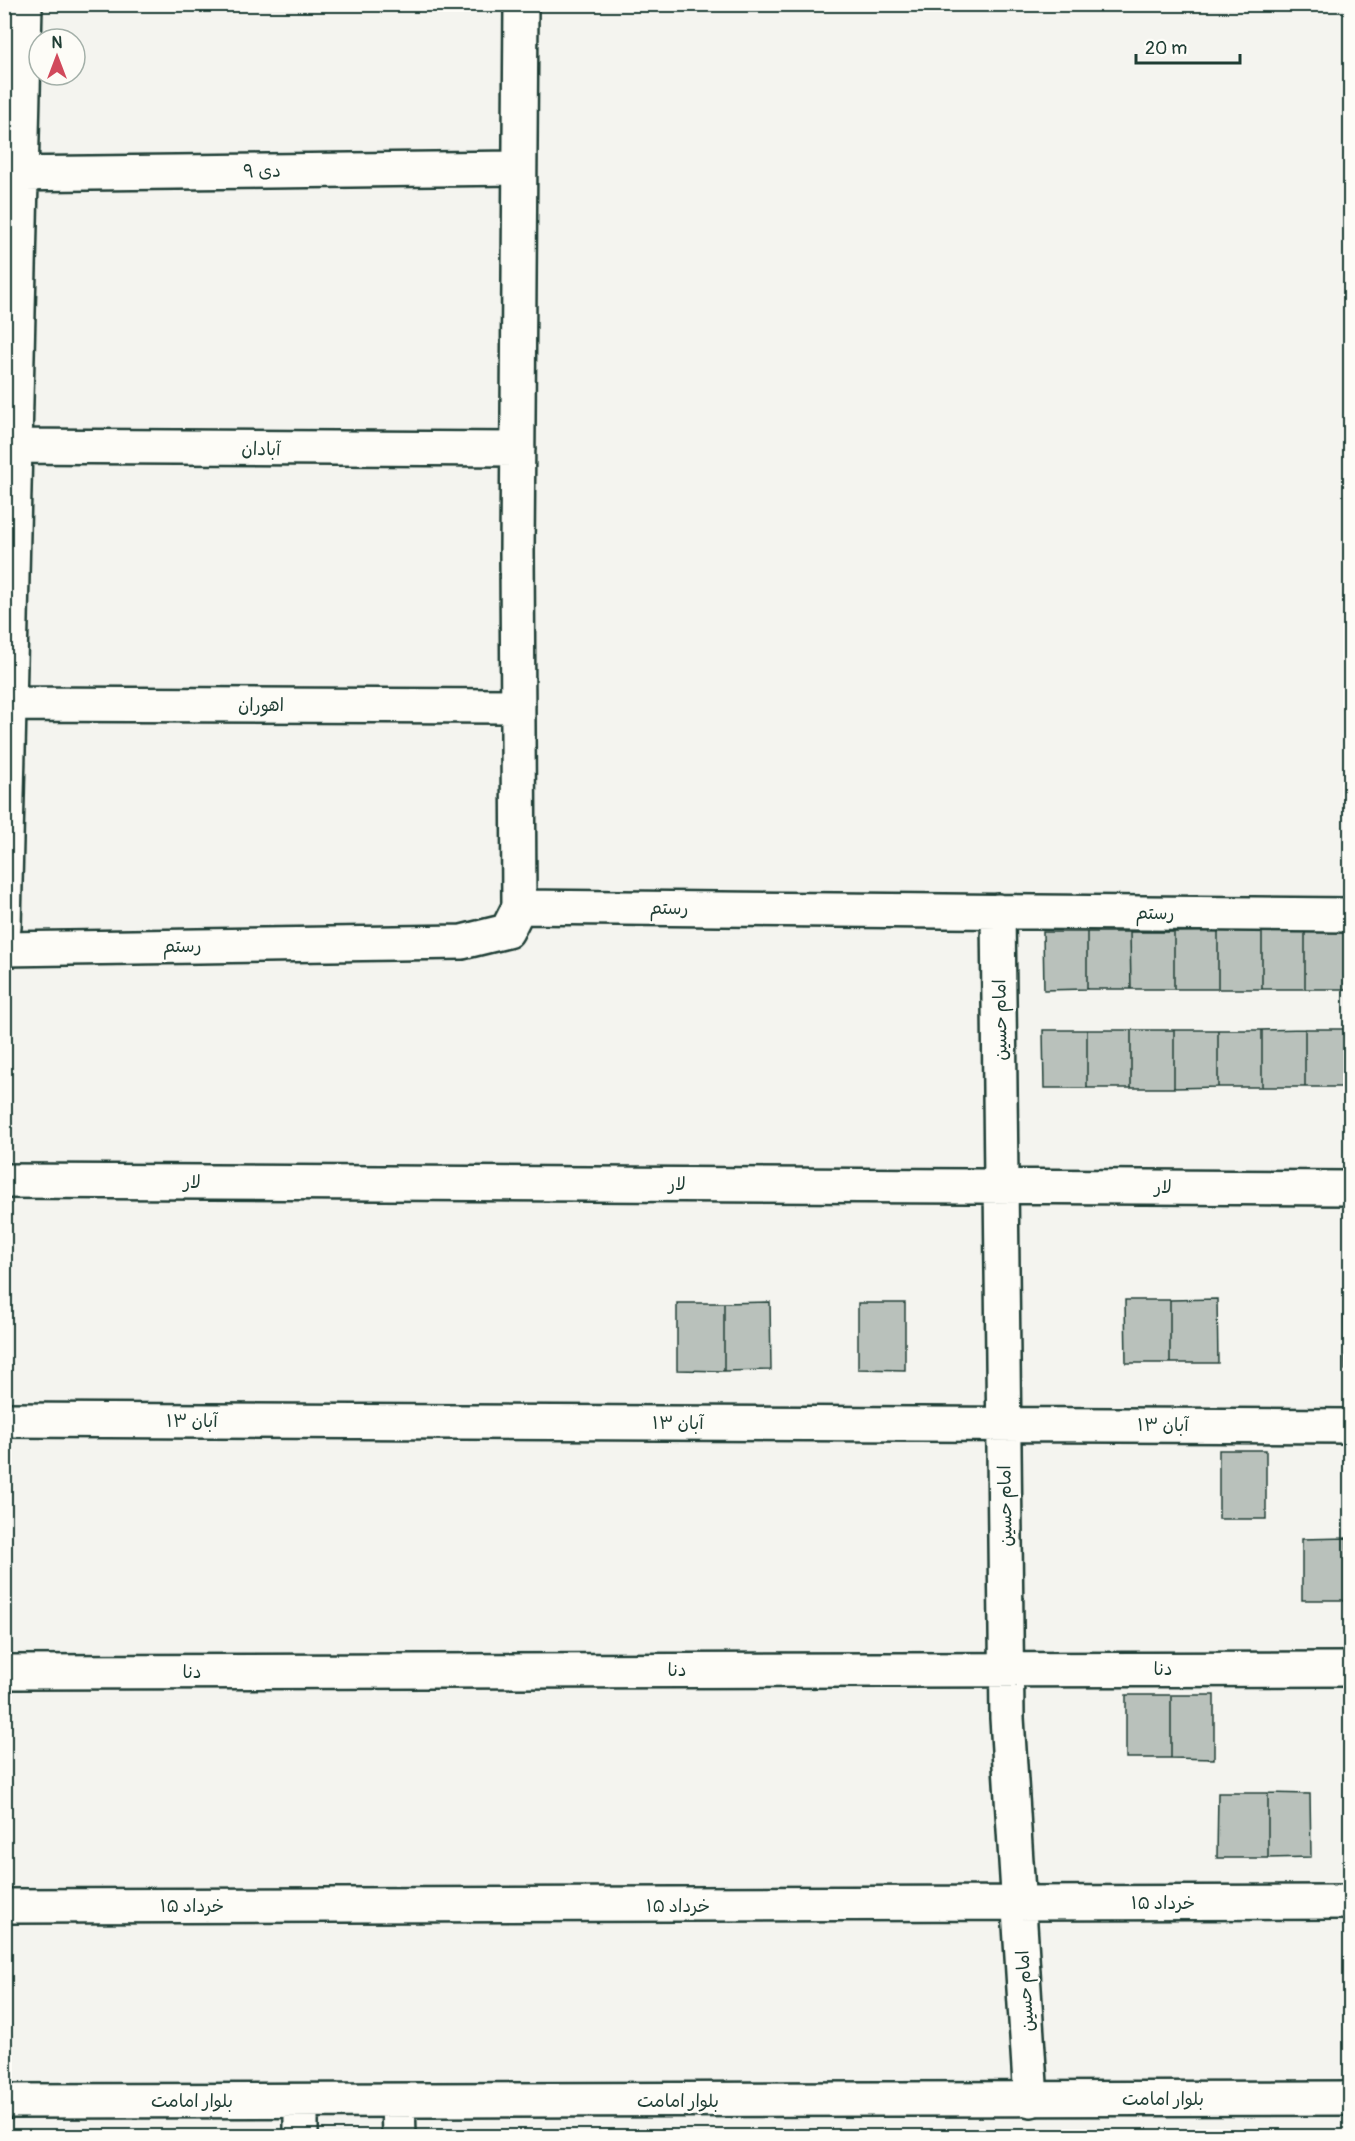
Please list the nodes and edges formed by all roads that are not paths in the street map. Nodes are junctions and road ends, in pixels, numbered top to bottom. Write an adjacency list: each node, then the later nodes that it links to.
1 (24, 4): 4 (street)
2 (521, 4): 3 (street)
3 (519, 168): 4 (street, ۹ دی); 6 (street)
4 (13, 174): 5 (street)
5 (10, 446): 6 (street, آبادان); 7 (street)
6 (518, 449): 8 (street)
7 (7, 704): 8 (street, اهوران); 12 (street)
8 (518, 706): 9 (street)
9 (519, 907): 10 (street, رستم); 13 (street, رستم)
10 (998, 911): 11 (street, رستم); 15 (street, امام حسین)
11 (1350, 915)
12 (4, 927)
13 (4, 949)
14 (4, 1181): 15 (street, لار)
15 (1001, 1186): 16 (street, لار); 18 (street, امام حسین)
16 (1350, 1188)
17 (4, 1420): 18 (street, ۱۳ آبان)
18 (1004, 1424): 19 (street, ۱۳ آبان); 21 (street, امام حسین)
19 (1350, 1426)
20 (1350, 1669): 21 (street, دنا)
21 (1006, 1670): 22 (street, دنا); 24 (street, امام حسین)
22 (4, 1672)
23 (1350, 1902): 24 (street, ۱۵ خرداد)
24 (1019, 1904): 25 (street, ۱۵ خرداد); 27 (street, امام حسین)
25 (4, 1906)
26 (1350, 2098): 27 (street, بلوار امامت)
27 (1032, 2100): 30 (street, بلوار امامت)
28 (4, 2101): 29 (street, بلوار امامت)
29 (301, 2101): 30 (street, بلوار امامت); 31 (street)
30 (398, 2101): 32 (street)
31 (301, 2136)
32 (399, 2136)

